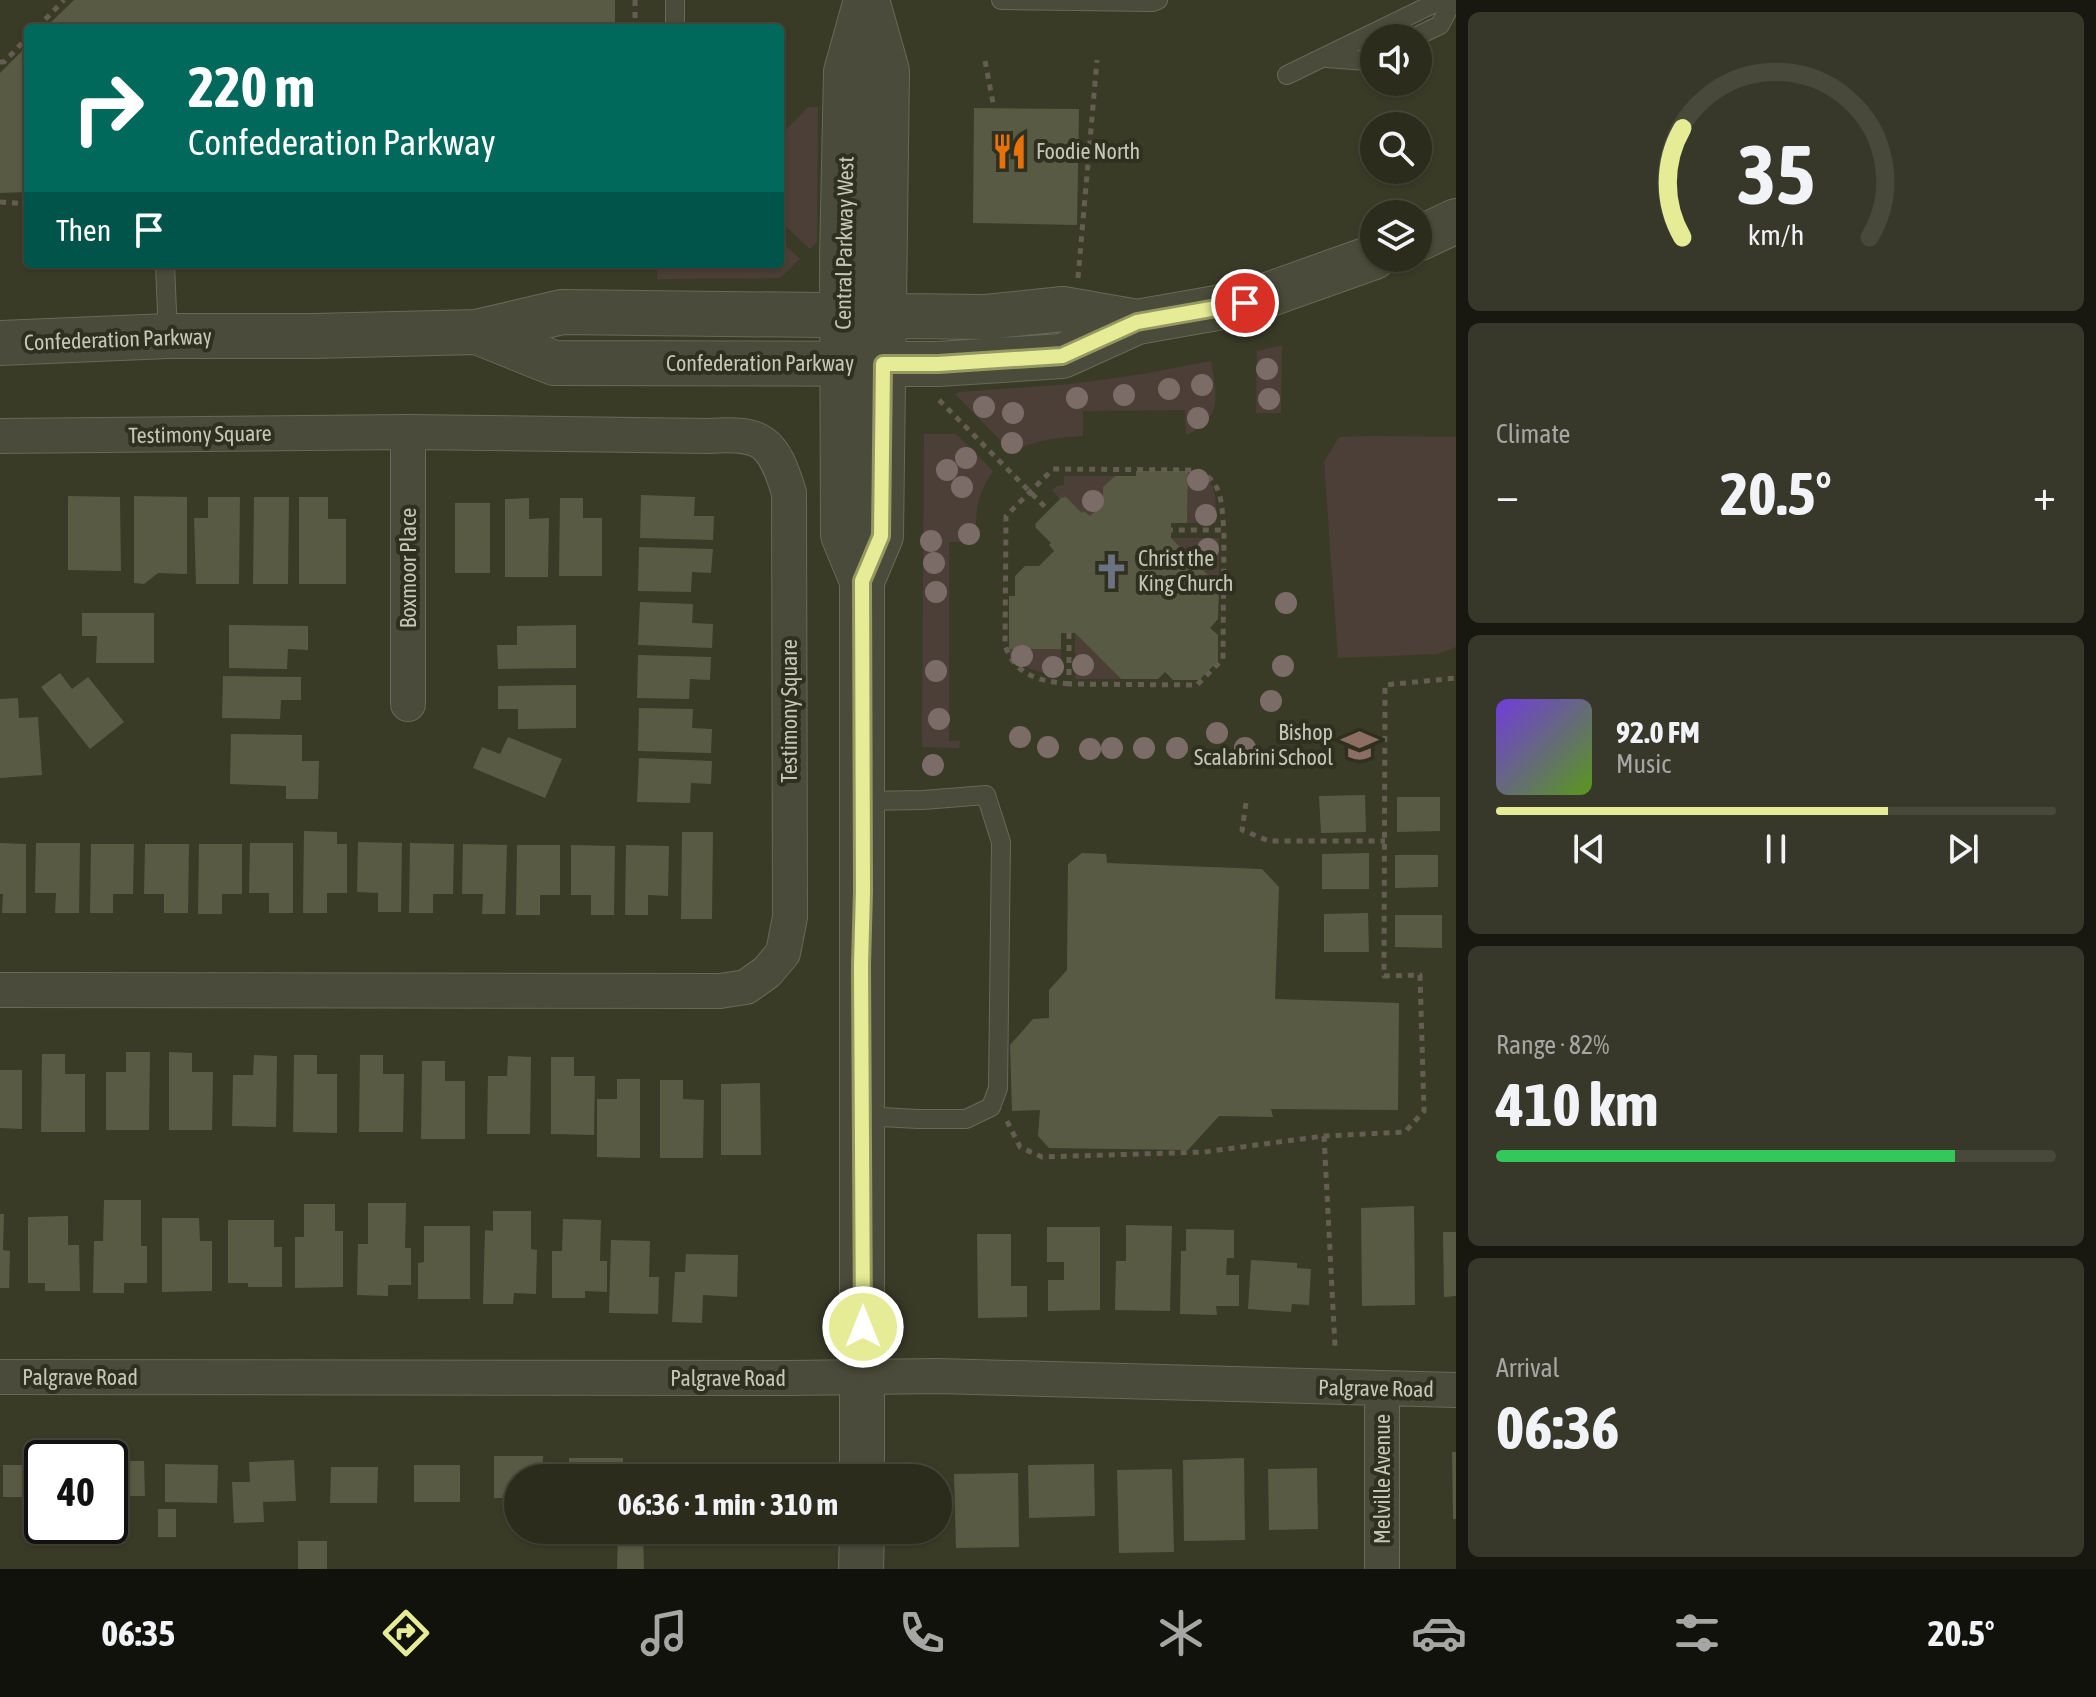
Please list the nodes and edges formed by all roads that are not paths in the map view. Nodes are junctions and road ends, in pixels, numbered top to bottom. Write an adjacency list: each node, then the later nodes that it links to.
1 (675, 0): 7 (lane)
2 (866, 0): 16 (street, Central Parkway West)
3 (1001, 0): 4 (lane)
4 (1158, 0)
5 (1441, 0): 9 (lane)
6 (1453, 0): 8 (lane)
7 (675, 24)
8 (1432, 29)
9 (1324, 57): 10 (lane); 11 (lane)
10 (1360, 60)
11 (1287, 75)
12 (1456, 221): 13 (street)
13 (1432, 232)
14 (1360, 262): 17 (street, Confederation Parkway)
15 (165, 268): 19 (lane)
16 (863, 315): 17 (street, Confederation Parkway); 18 (street, Confederation Parkway); 21 (street, Central Parkway West)
17 (1137, 322): 21 (street, Confederation Parkway)
18 (477, 332): 19 (street, Confederation Parkway); 21 (street, Confederation Parkway)
19 (168, 336): 20 (street, Confederation Parkway)
20 (0, 343)
21 (862, 364): 25 (street, Central Parkway West)
22 (408, 432): 23 (street, Testimony Square); 24 (street, Boxmoor Place); 26 (street, Testimony Square)
23 (0, 436)
24 (408, 704)
25 (863, 801): 27 (street, Central Parkway West); 27 (lane)
26 (0, 990)
27 (863, 1116): 29 (street, Central Parkway West)
28 (0, 1377): 29 (street, Palgrave Road)
29 (863, 1377): 30 (street, Palgrave Road); 32 (street, Central Parkway West)
30 (1382, 1389): 31 (street, Palgrave Road); 35 (street, Melville Avenue)
31 (1456, 1390)
32 (862, 1464)
33 (862, 1544): 34 (street)
34 (861, 1569)
35 (1382, 1569)

